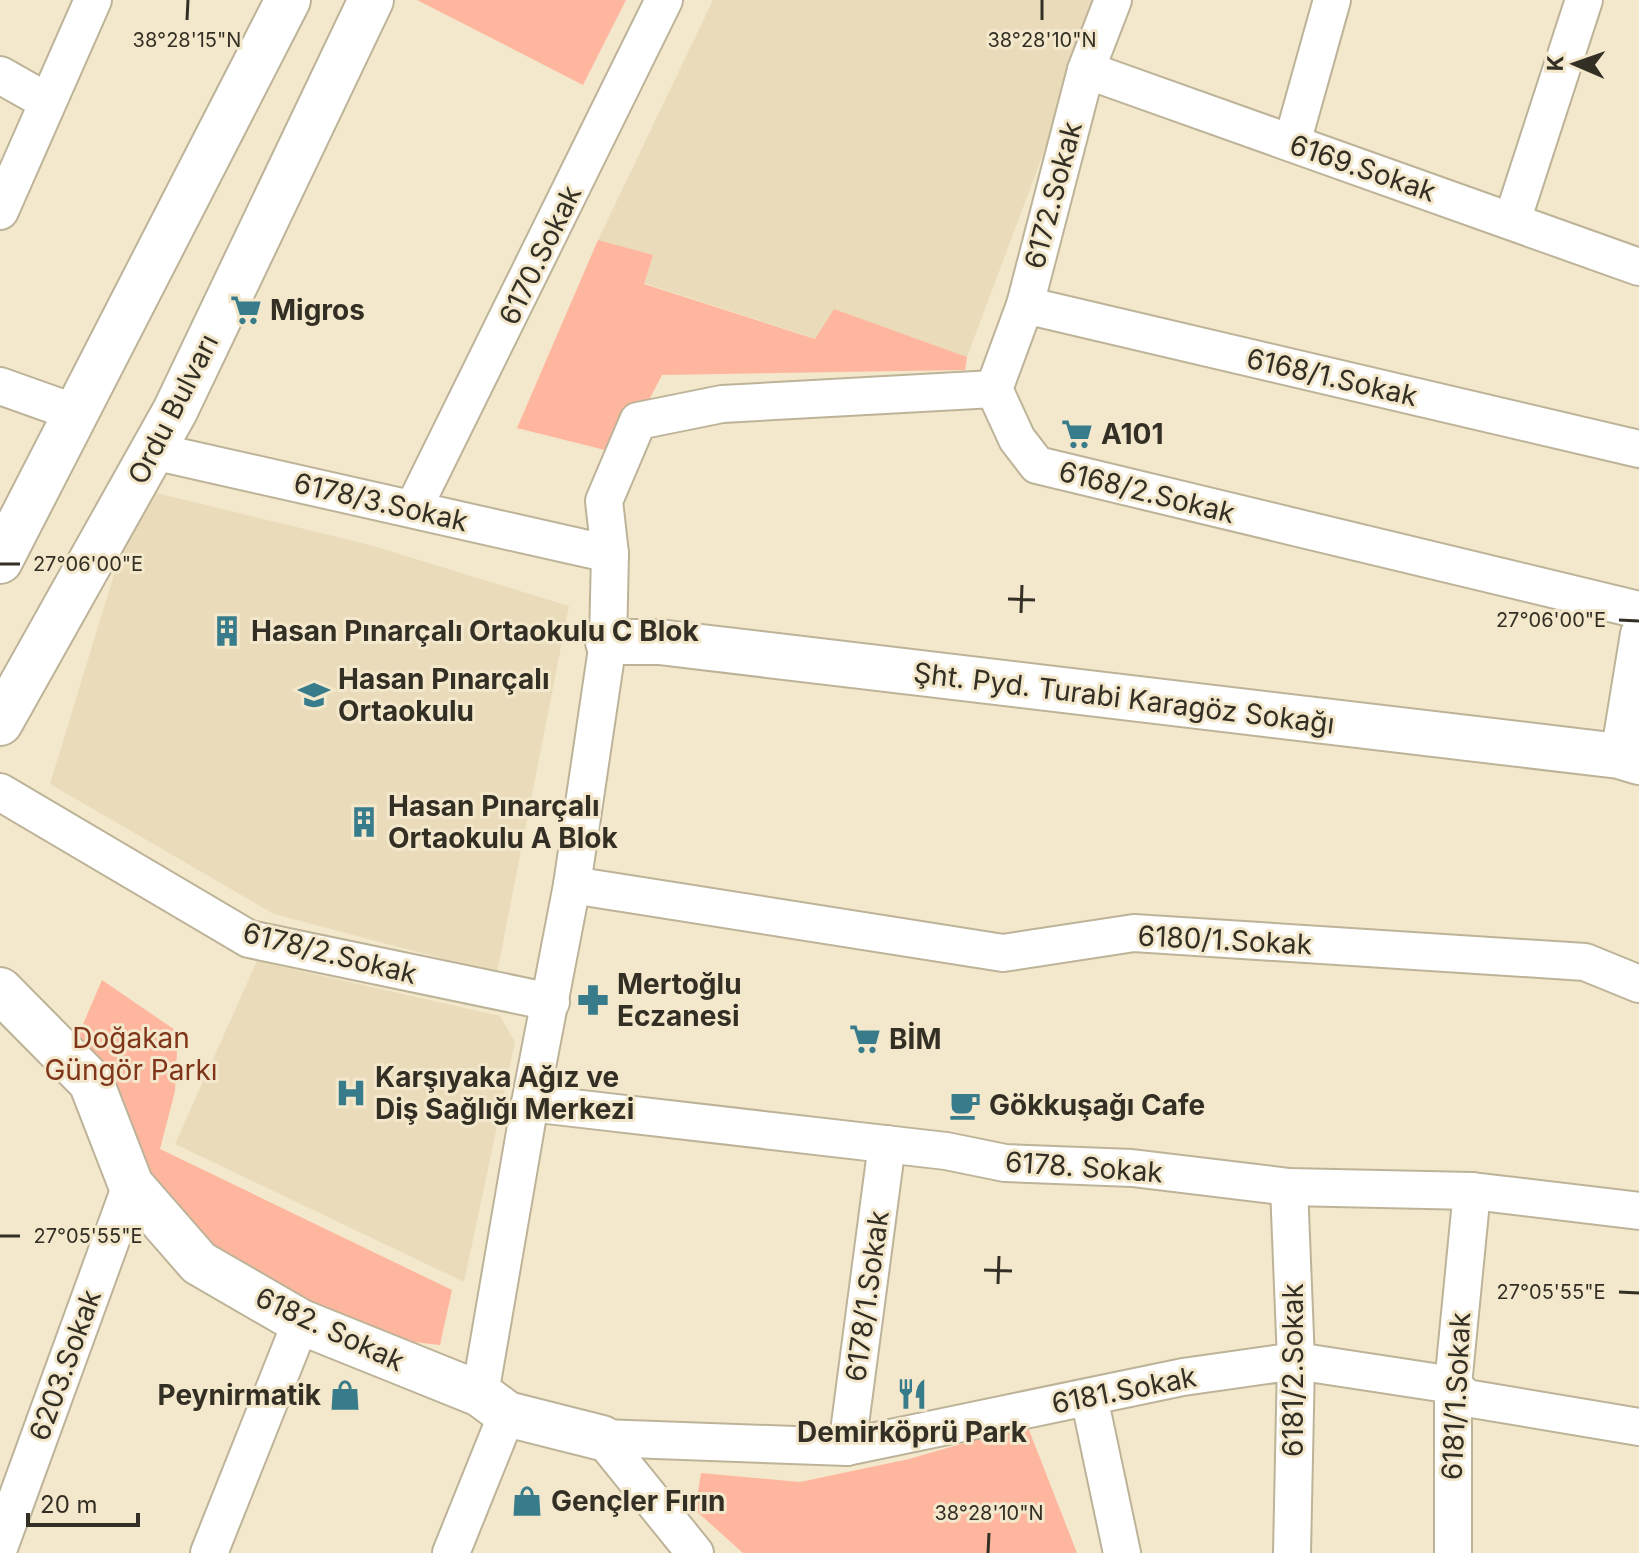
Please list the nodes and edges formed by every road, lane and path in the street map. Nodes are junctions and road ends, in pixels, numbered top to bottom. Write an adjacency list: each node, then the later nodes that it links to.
1 (93, 0): 10 (street)
2 (288, 0): 18 (street)
3 (371, 0): 20 (street, Ordu Bulvarı)
4 (664, 0): 21 (street, 6170.Sokak)
5 (1113, 0): 8 (street, 6172.Sokak)
6 (1332, 0): 11 (street)
7 (1584, 0): 13 (street)
8 (1086, 70): 11 (street, 6169.Sokak); 15 (street, 6172.Sokak)
9 (0, 75): 10 (street)
10 (46, 101): 12 (street)
11 (1292, 143): 13 (street, 6169.Sokak)
12 (0, 211)
13 (1512, 221): 14 (street, 6169.Sokak)
14 (1639, 267)
15 (1025, 305): 17 (street, 6172.Sokak); 19 (street, 6168/1.Sokak)
16 (0, 386): 18 (street)
17 (994, 389): 22 (street); 24 (street, 6168/2.Sokak)
18 (76, 413): 23 (street)
19 (1639, 449)
20 (153, 451): 21 (street, 6178/3.Sokak); 27 (street, Ordu Bulvarı)
21 (413, 509): 22 (street, 6178/3.Sokak)
22 (610, 554): 26 (street)
23 (0, 561)
24 (1639, 610)
25 (1639, 634): 28 (street)
26 (608, 642): 28 (street, Şht. Pyd. Turabi Karagöz Sokağı); 30 (street)
27 (0, 723)
28 (1629, 759)
29 (0, 792): 33 (street, 6178/2.Sokak)
30 (572, 885): 31 (street, 6180/1.Sokak); 33 (street)
31 (1639, 984)
32 (0, 990): 36 (street, 6182. Sokak)
33 (551, 1002): 34 (street)
34 (530, 1103): 35 (street, 6178. Sokak); 44 (street)
35 (887, 1144): 37 (street, 6178. Sokak); 47 (street, 6178/1.Sokak)
36 (131, 1185): 40 (street, 6182. Sokak); 48 (street, 6203.Sokak)
37 (1289, 1187): 38 (street, 6178. Sokak); 41 (street, 6181/2.Sokak)
38 (1472, 1191): 39 (street, 6178. Sokak); 42 (street, 6181/1.Sokak)
39 (1639, 1211)
40 (301, 1322): 44 (street, 6182. Sokak); 50 (street)
41 (1296, 1361): 42 (street, 6181.Sokak); 43 (street, 6181.Sokak); 53 (street, 6181/2.Sokak)
42 (1453, 1385): 45 (street, 6181.Sokak); 54 (street, 6181/1.Sokak)
43 (1089, 1397): 47 (street, 6181.Sokak); 52 (street)
44 (493, 1404): 46 (street, 6182. Sokak); 51 (street)
45 (1639, 1427)
46 (602, 1438): 47 (street, 6181.Sokak); 49 (street)
47 (847, 1447)
48 (0, 1545)
49 (693, 1552)
50 (209, 1553)
51 (451, 1553)
52 (1122, 1553)
53 (1292, 1553)
54 (1453, 1553)

